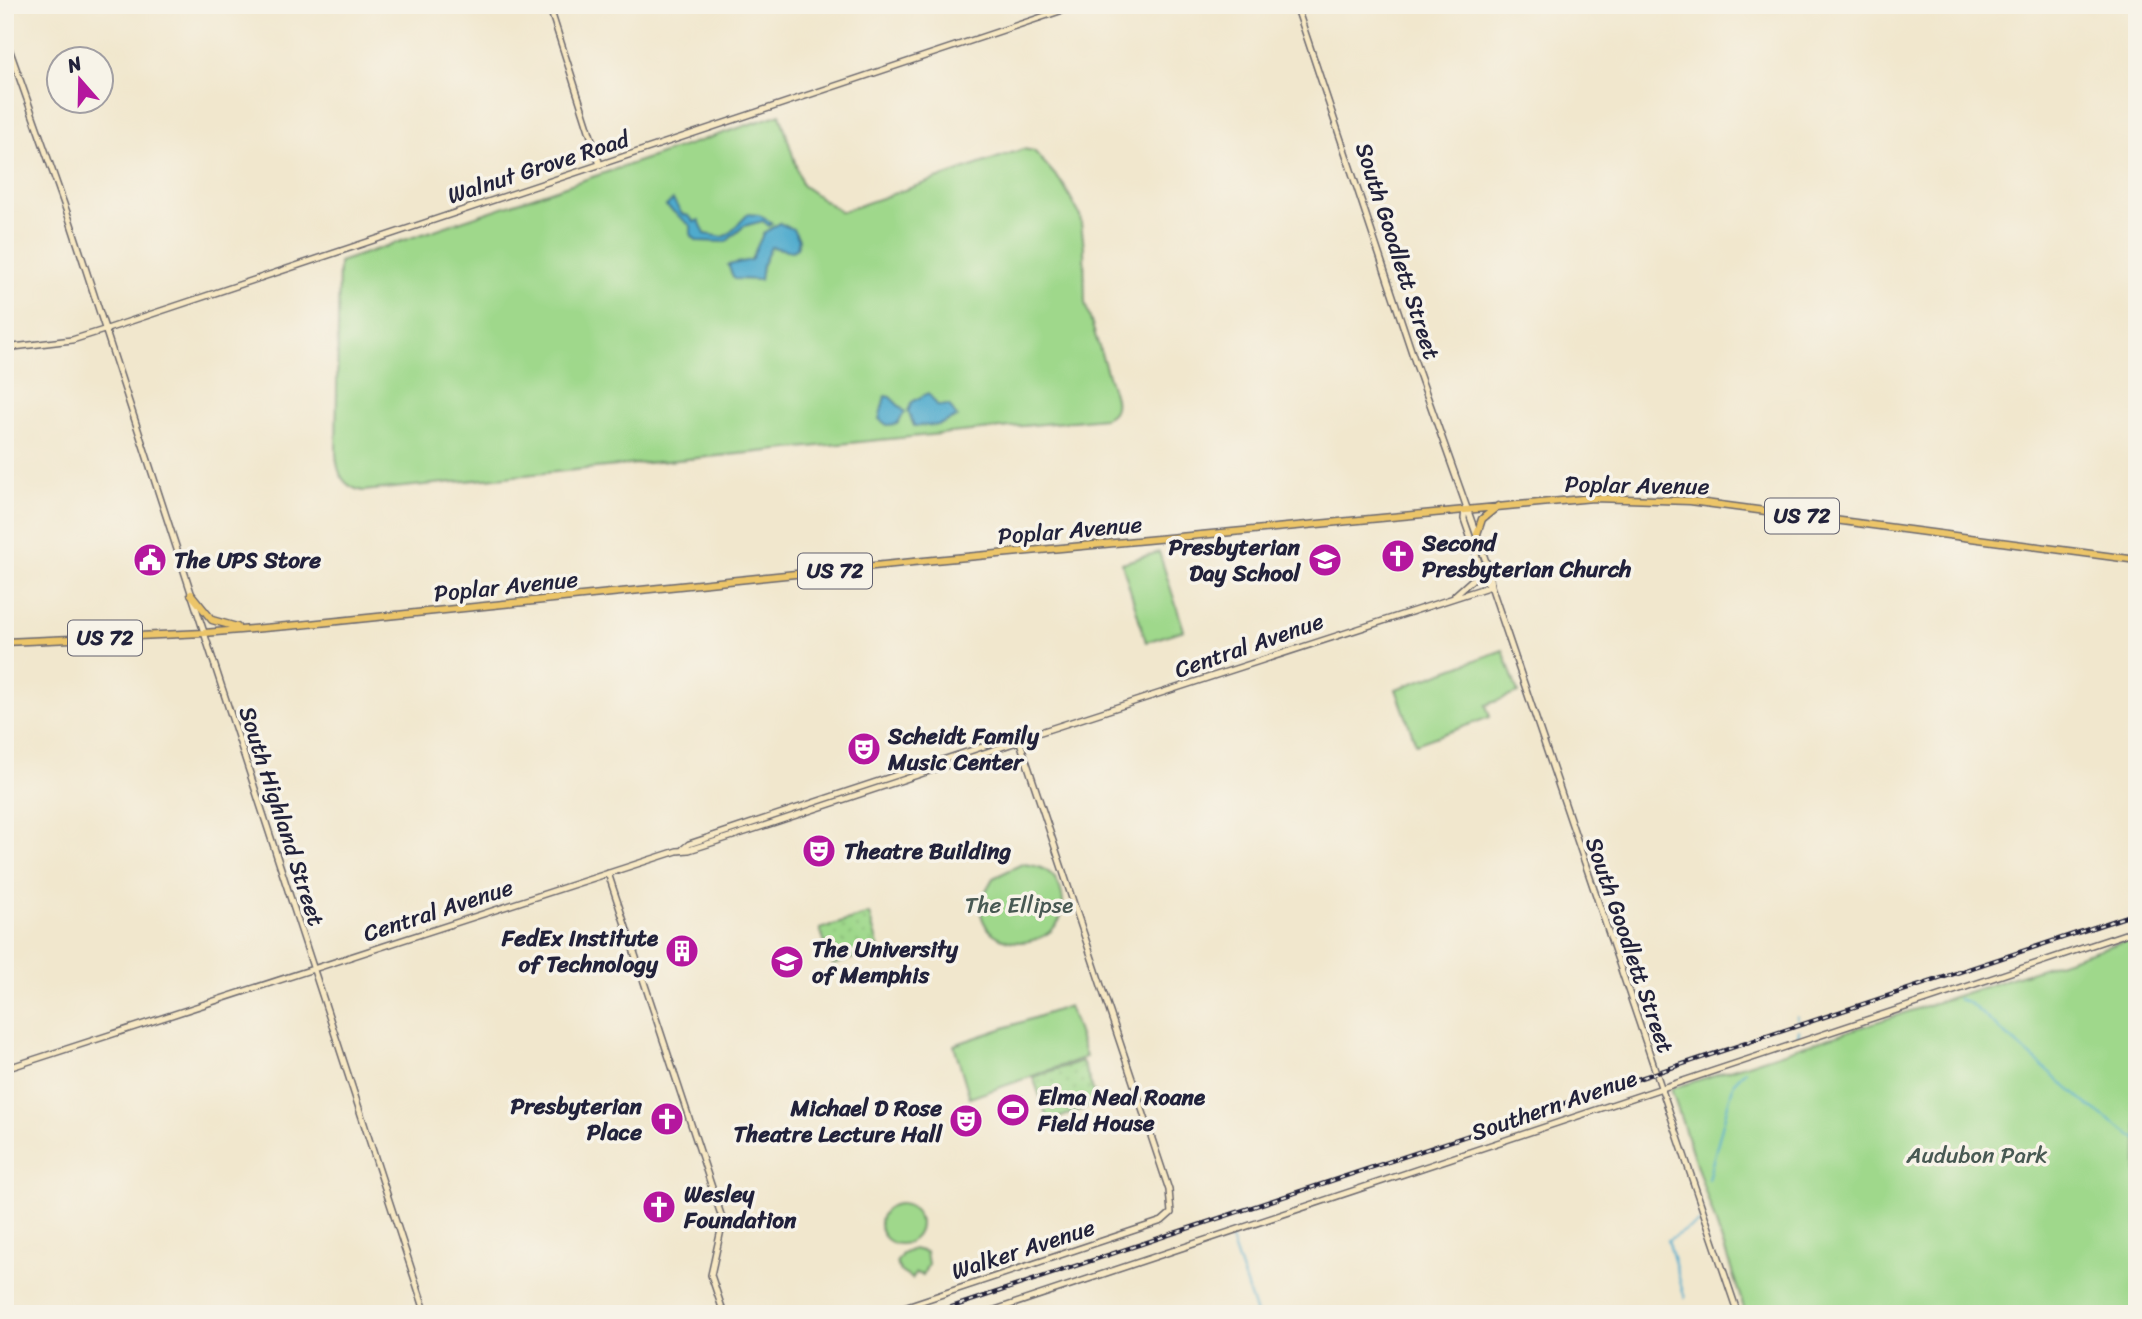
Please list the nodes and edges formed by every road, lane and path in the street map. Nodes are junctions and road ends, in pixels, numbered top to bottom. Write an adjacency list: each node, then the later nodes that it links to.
1 (549, 5): 5 (main road)
2 (1078, 5): 5 (main road, Walnut Grove Road)
3 (1296, 5): 9 (main road, South Goodlett Street)
4 (5, 37): 6 (main road, South Highland Street)
5 (600, 165): 6 (main road, Walnut Grove Road)
6 (104, 330): 7 (main road, Walnut Grove Road); 14 (main road, South Highland Street)
7 (5, 348)
8 (1499, 505): 9 (main road, Poplar Avenue / US 72); 10 (main road); 11 (main road, Poplar Avenue / US 72)
9 (1465, 508): 10 (main road, South Goodlett Street); 12 (main road, South Goodlett Street); 16 (main road, Poplar Avenue / US 72)
10 (1477, 534): 13 (main road, South Goodlett Street)
11 (2137, 560)
12 (1478, 562): 13 (main road, South Goodlett Street); 15 (main road)
13 (1491, 586): 15 (main road, Central Avenue); 24 (main road, South Goodlett Street)
14 (191, 594): 16 (main road); 17 (main road, South Highland Street)
15 (1447, 600): 19 (main road, Central Avenue)
16 (246, 629): 17 (main road, Poplar Avenue / US 72)
17 (204, 633): 18 (main road, Poplar Avenue / US 72); 22 (main road, South Highland Street)
18 (5, 642)
19 (1019, 739): 20 (main road, Central Avenue); 27 (main road, Walker Avenue)
20 (608, 873): 22 (main road, Central Avenue); 26 (main road)
21 (2137, 930): 24 (main road, Southern Avenue)
22 (314, 969): 23 (main road, Central Avenue); 25 (main road, South Highland Street)
23 (5, 1069)
24 (1660, 1088): 28 (main road, Southern Avenue); 29 (main road, South Goodlett Street)
25 (426, 1314)
26 (724, 1314)
27 (883, 1314)
28 (983, 1314)
29 (1738, 1314)

